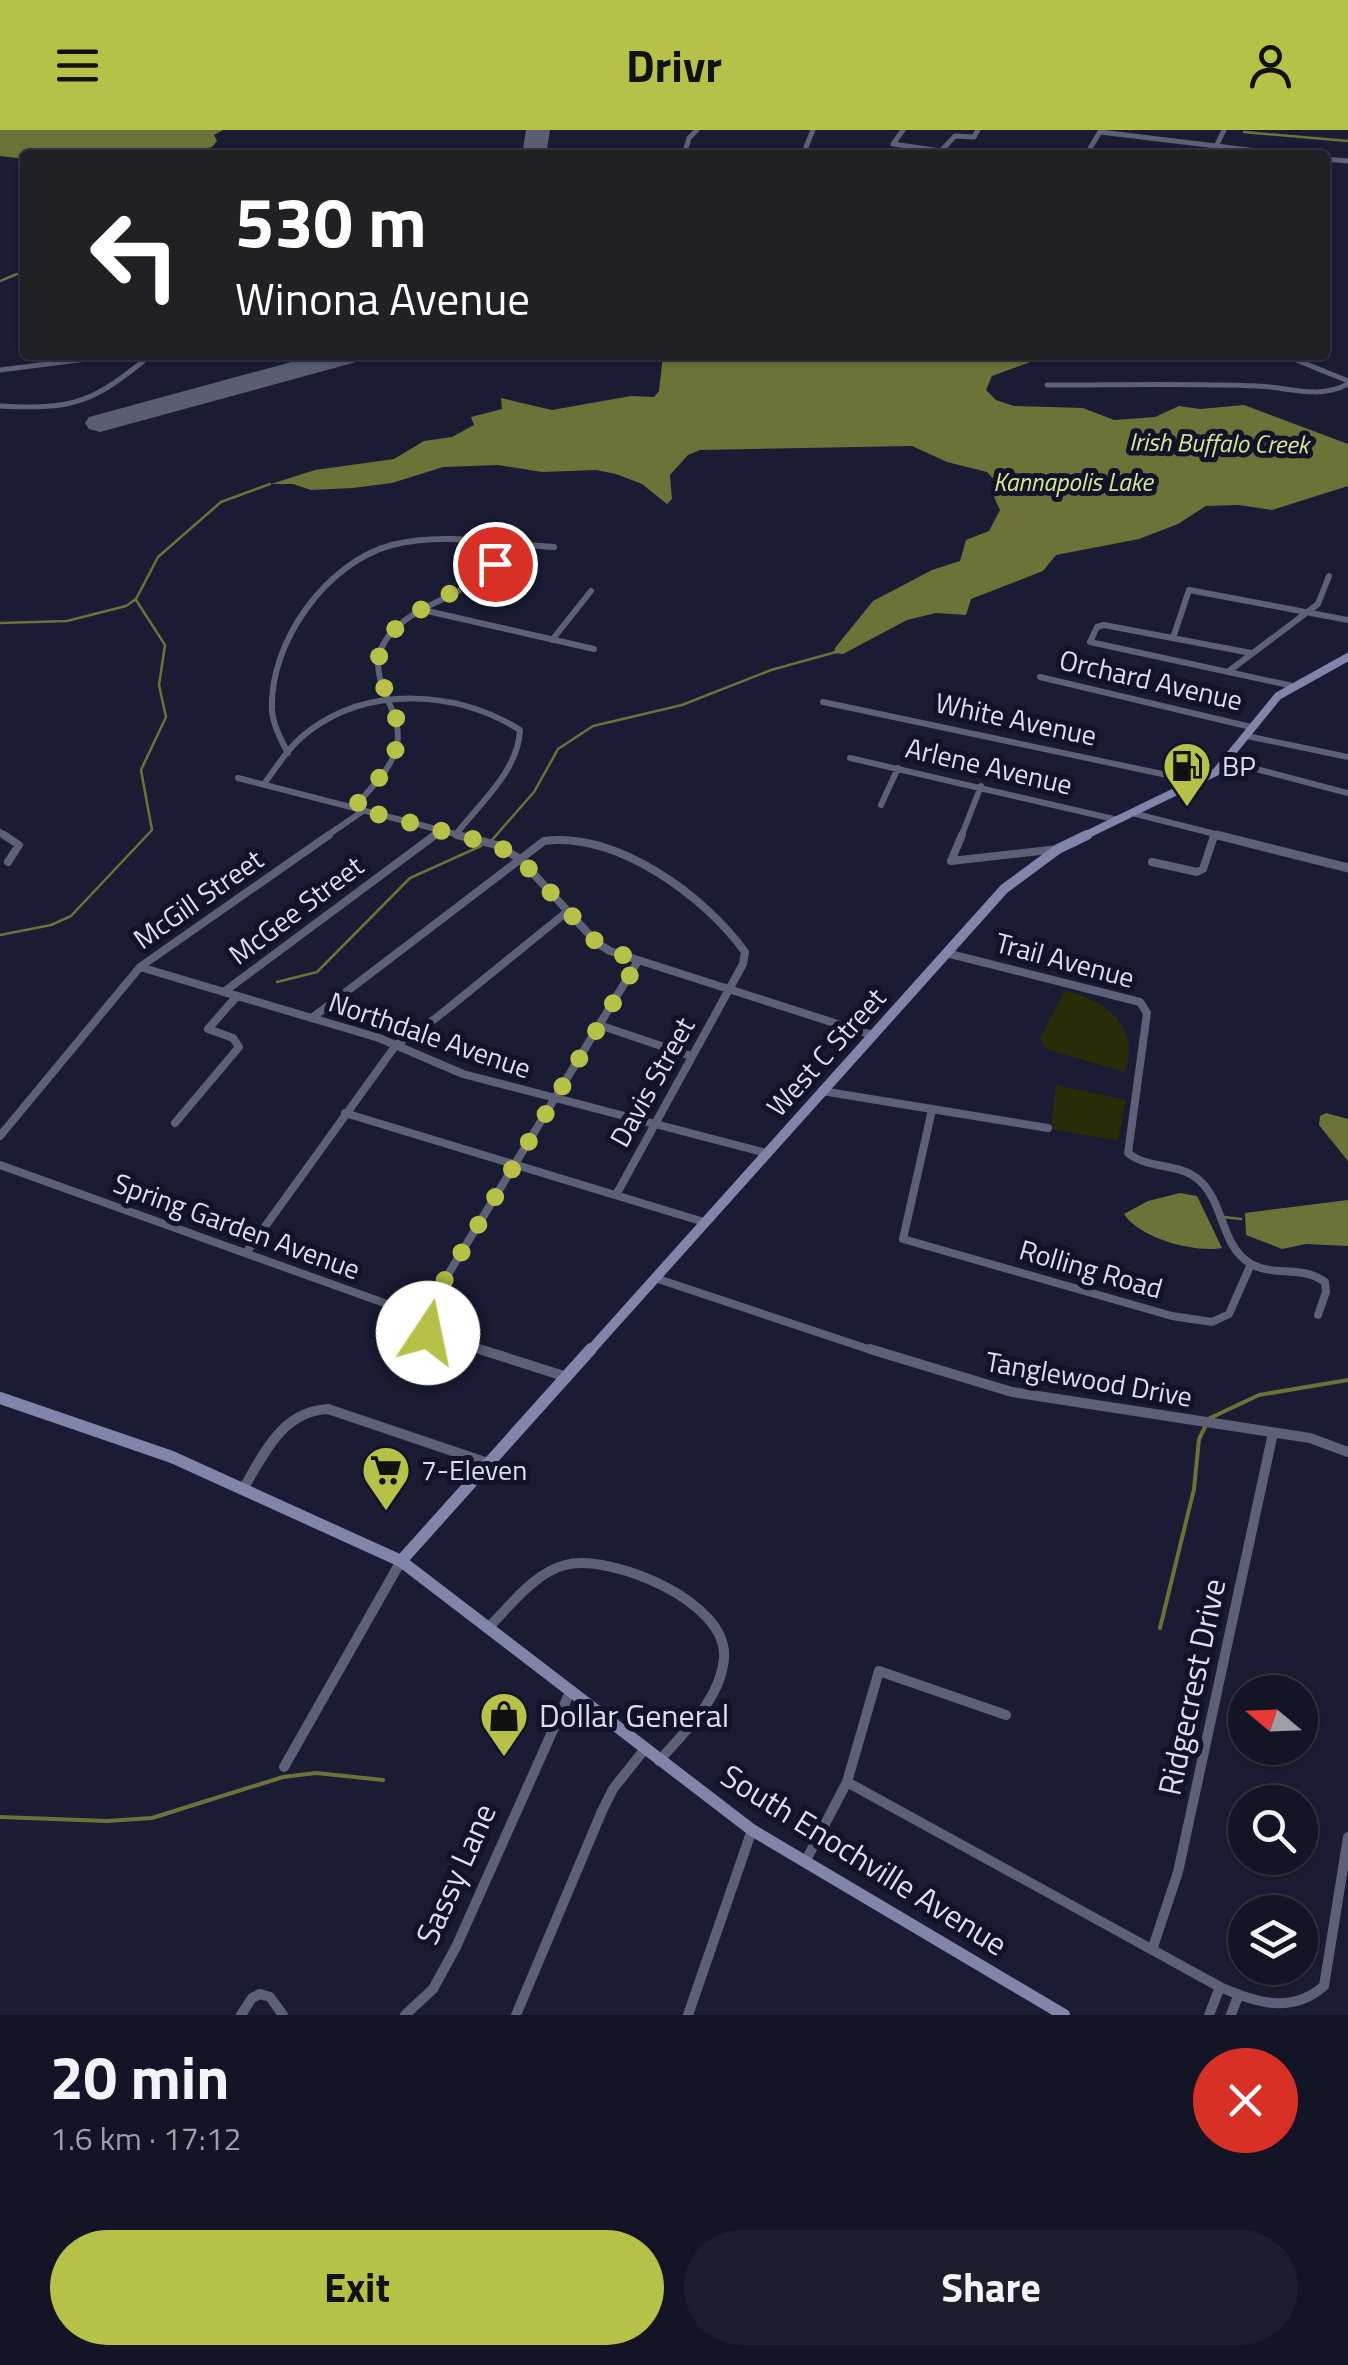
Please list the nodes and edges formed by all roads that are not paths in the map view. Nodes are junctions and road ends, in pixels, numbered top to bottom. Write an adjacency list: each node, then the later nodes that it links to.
1 (903, 130): 6 (street)
2 (978, 130): 7 (street)
3 (1224, 130): 5 (street)
4 (1100, 131): 5 (street)
5 (1216, 146): 8 (street); 9 (street)
6 (924, 150)
7 (942, 150)
8 (1214, 150)
9 (1249, 150)
10 (79, 360): 13 (street)
11 (144, 360): 16 (street)
12 (1297, 360): 14 (street)
13 (0, 370)
14 (1348, 382): 15 (street)
15 (1047, 385)
16 (0, 406)
17 (511, 545): 18 (street); 21 (street, McGill Street); 35 (street)
18 (554, 547)
19 (1328, 576): 22 (street)
20 (591, 591): 25 (street)
21 (424, 610): 25 (street); 32 (street, McGill Street)
22 (1309, 613): 23 (street); 24 (street); 27 (street)
23 (1348, 620)
24 (1173, 638): 27 (street); 29 (street)
25 (552, 640): 26 (street)
26 (594, 649)
27 (1251, 654): 29 (street)
28 (1348, 657): 31 (main road, West C Street)
29 (1229, 671): 31 (street)
30 (1040, 677): 34 (street, Orchard Avenue)
31 (1293, 686): 34 (main road, West C Street)
32 (390, 701): 35 (street); 46 (street, McGill Street); 51 (street)
33 (823, 702): 41 (street, White Avenue)
34 (1249, 731): 36 (street, Orchard Avenue); 38 (main road, West C Street)
35 (288, 752): 42 (street)
36 (1348, 757)
37 (850, 758): 39 (street, Arlene Avenue)
38 (1229, 762): 41 (main road, West C Street); 44 (street)
39 (898, 768): 43 (street, Arlene Avenue); 45 (street)
40 (238, 778): 42 (street)
41 (1200, 782): 47 (main road, West C Street)
42 (264, 784): 46 (street)
43 (981, 786): 48 (street, Arlene Avenue); 53 (street)
44 (1348, 794)
45 (881, 804)
46 (358, 810): 49 (street); 61 (street, McGill Street)
47 (1132, 813): 48 (main road, West C Street); 52 (street)
48 (1118, 820): 53 (main road, West C Street)
49 (442, 830): 51 (street); 63 (street, McGee Street)
50 (0, 832): 55 (street)
51 (457, 833): 54 (street)
52 (1214, 836): 56 (street); 57 (street)
53 (1058, 850): 59 (main road, West C Street)
54 (520, 859): 58 (street); 62 (street, Davis Street); 65 (street, Davis Street)
55 (8, 862)
56 (1152, 862)
57 (1348, 868)
58 (568, 912): 60 (street); 68 (street)
59 (946, 953): 67 (main road, West C Street); 84 (street, Trail Avenue)
60 (638, 962): 62 (street); 66 (street)
61 (140, 967): 63 (street, Northdale Avenue); 77 (street, McGill Street)
62 (728, 989): 67 (street); 69 (street, Davis Street)
63 (225, 991): 64 (street, Northdale Avenue)
64 (237, 996): 65 (street, Northdale Avenue); 74 (street)
65 (312, 1018): 68 (street, Northdale Avenue)
66 (600, 1025): 69 (street); 71 (street)
67 (872, 1035): 70 (main road, West C Street)
68 (396, 1045): 71 (street, Northdale Avenue); 73 (street)
69 (691, 1056): 75 (street, Davis Street)
70 (822, 1091): 72 (street); 78 (main road, West C Street)
71 (556, 1099): 75 (street, Northdale Avenue); 80 (street)
72 (932, 1110): 76 (street); 84 (street, Rolling Road)
73 (345, 1113): 80 (street); 83 (street)
74 (175, 1123)
75 (653, 1126): 78 (street, Northdale Avenue); 81 (street, Davis Street)
76 (1048, 1128)
77 (0, 1136)
78 (766, 1153): 82 (main road, West C Street)
79 (0, 1165): 83 (street, Spring Garden Avenue)
80 (515, 1166): 81 (street); 87 (street)
81 (616, 1196): 82 (street)
82 (704, 1222): 85 (main road, West C Street)
83 (246, 1253): 87 (street, Spring Garden Avenue)
84 (1251, 1264): 86 (street)
85 (655, 1278): 88 (main road, West C Street); 90 (street, Tanglewood Drive)
86 (1318, 1315)
87 (418, 1324): 88 (street, Spring Garden Avenue)
88 (567, 1377): 92 (main road, West C Street)
89 (0, 1398): 93 (main road, South Enochville Avenue)
90 (1273, 1433): 91 (street, Tanglewood Drive); 105 (street, Ridgecrest Drive)
91 (1348, 1452)
92 (490, 1464): 93 (street); 94 (main road, West C Street)
93 (244, 1489): 94 (main road, South Enochville Avenue)
94 (401, 1561): 95 (main road, South Enochville Avenue); 100 (street)
95 (488, 1628): 96 (main road, South Enochville Avenue); 99 (street)
96 (570, 1692): 98 (main road, South Enochville Avenue); 111 (street, Sassy Lane)
97 (1006, 1715): 101 (street)
98 (644, 1750): 99 (main road, South Enochville Avenue); 112 (street)
99 (659, 1761): 102 (main road, South Enochville Avenue)
100 (284, 1767)
101 (847, 1782): 104 (street); 105 (street)
102 (752, 1830): 104 (main road, South Enochville Avenue); 108 (street)
103 (1348, 1837): 107 (street)
104 (805, 1862): 113 (main road, South Enochville Avenue)
105 (1152, 1950): 106 (street)
106 (1220, 1987): 107 (street); 114 (street)
107 (1238, 1996): 115 (street)
108 (693, 2013)
109 (241, 2015): 110 (street)
110 (283, 2015)
111 (406, 2015)
112 (516, 2015)
113 (1064, 2015)
114 (1208, 2015)
115 (1231, 2015)

